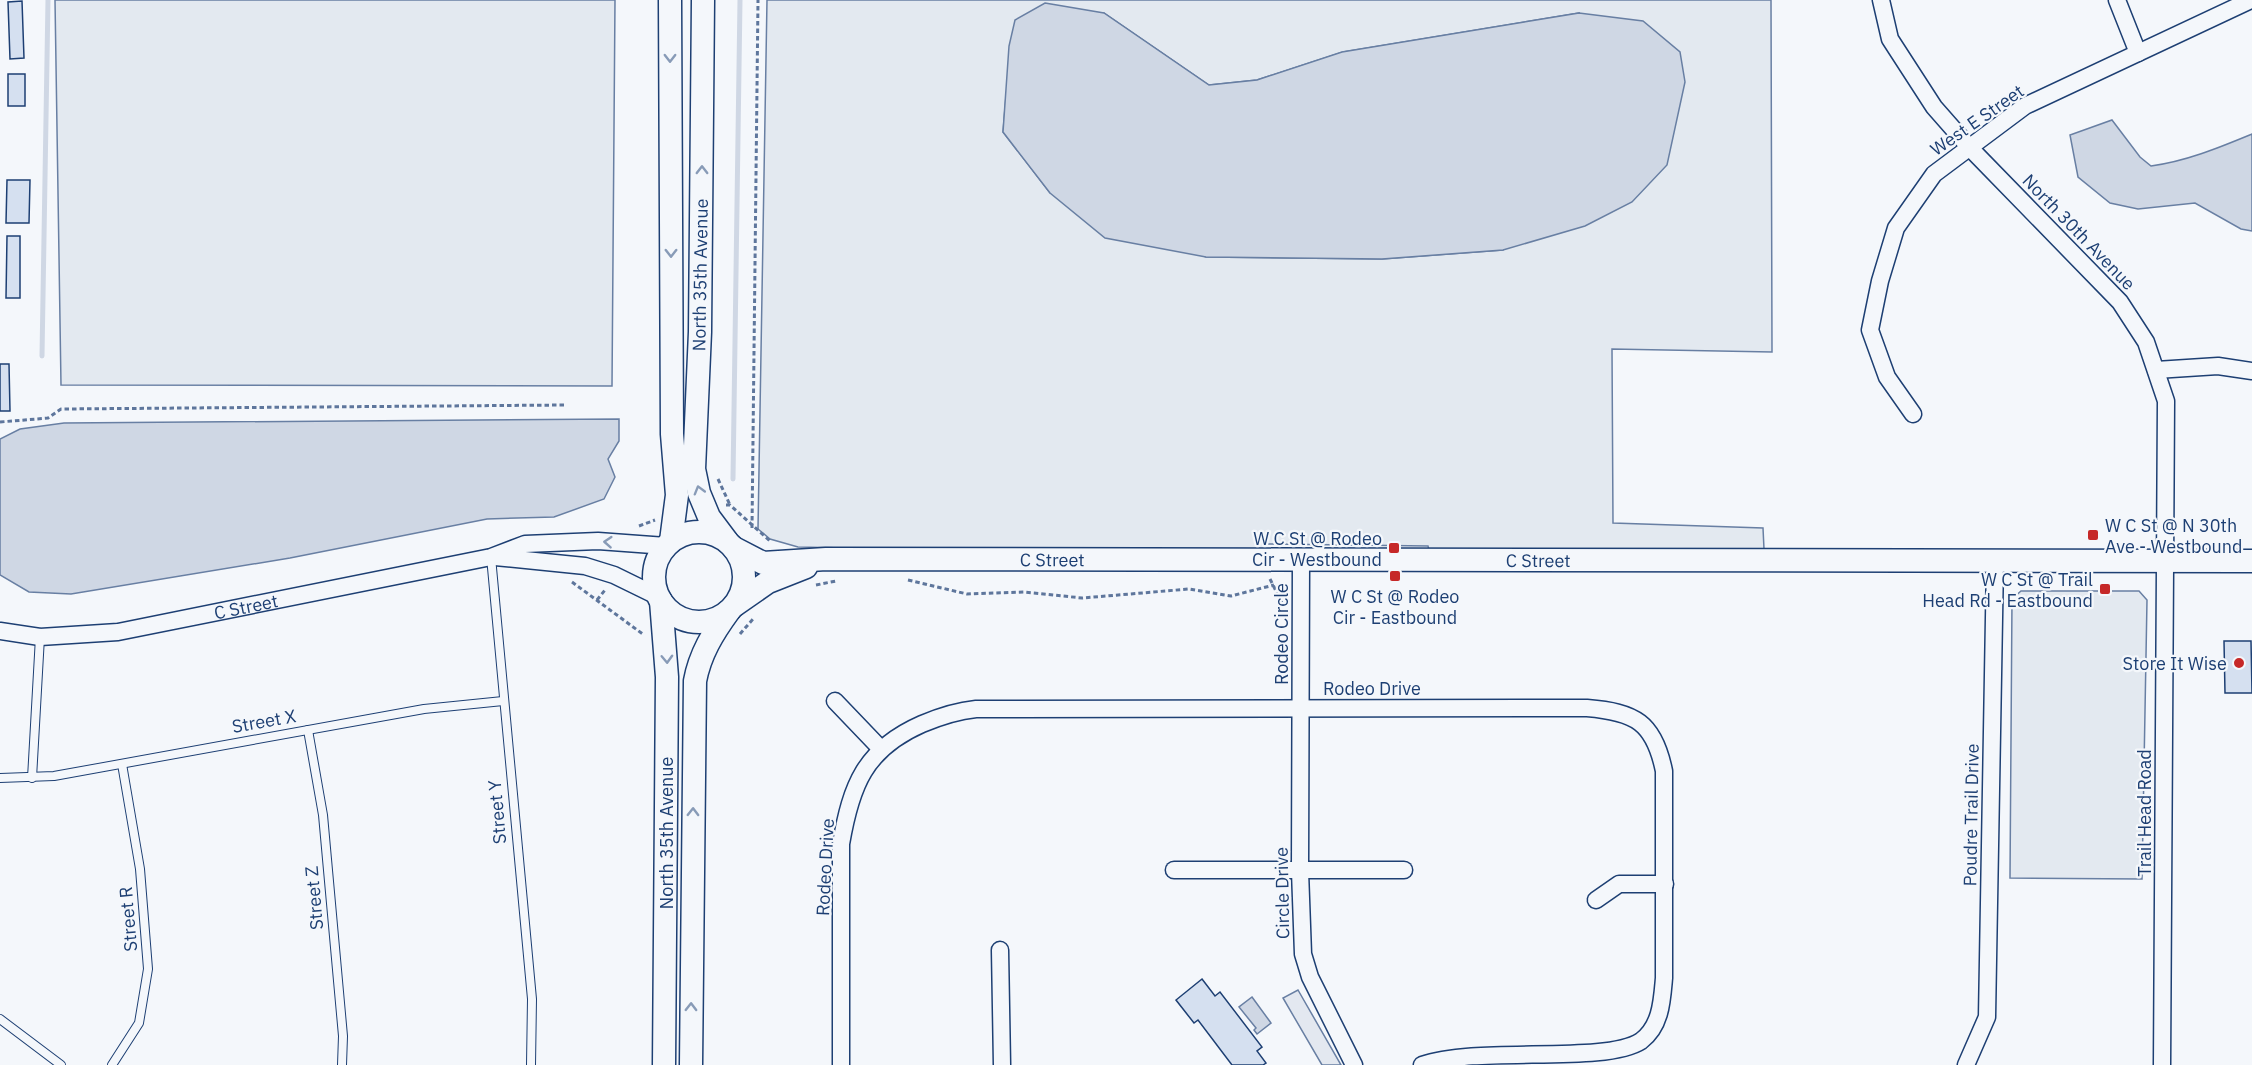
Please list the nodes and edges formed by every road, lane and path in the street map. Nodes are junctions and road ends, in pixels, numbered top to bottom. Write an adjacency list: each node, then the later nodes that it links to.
1 (670, 0): 18 (street, North 35th Avenue, one-way to 18)
2 (703, 0): 20 (street, North 35th Avenue, one-way to 2)
3 (758, 0): 17 (path)
4 (1881, 0): 8 (street, North 30th Avenue)
5 (2117, 0): 7 (street)
6 (2251, 0): 7 (street, West E Street)
7 (2138, 53): 8 (street, West E Street)
8 (1970, 148): 9 (street, North 30th Avenue); 12 (street, West E Street)
9 (2156, 370): 10 (street); 24 (street, North 30th Avenue)
10 (2252, 371)
11 (565, 405): 13 (path)
12 (1913, 414)
13 (0, 422)
14 (725, 506): 17 (path)
15 (658, 511): 16 (path)
16 (634, 528)
17 (752, 528): 19 (path)
18 (669, 543): 20 (street); 21 (street, C Street, one-way to 21); 32 (street)
19 (772, 543)
20 (730, 544): 22 (street, C Street); 33 (street)
21 (491, 556): 32 (street, C Street); 37 (street, C Street); 39 (lane, Street Y)
22 (826, 559): 23 (street, C Street); 33 (street, C Street)
23 (1301, 560): 25 (street, C Street); 41 (street, Rodeo Circle)
24 (2165, 560): 25 (street, C Street); 26 (street, C Street); 66 (street, Trail Head Road)
25 (1995, 561): 65 (street, Poudre Trail Drive)
26 (2252, 561)
27 (563, 576): 38 (path)
28 (897, 580): 30 (path)
29 (845, 581): 31 (path)
30 (1274, 585)
31 (812, 586)
32 (660, 599): 33 (street); 58 (street, North 35th Avenue, one-way to 58)
33 (732, 608): 60 (street, North 35th Avenue, one-way to 33)
34 (758, 615): 36 (path)
35 (0, 631): 37 (street, C Street)
36 (738, 636)
37 (40, 637): 46 (lane)
38 (646, 643)
39 (503, 701): 42 (lane, Street X); 57 (lane, Street Y)
40 (835, 701): 43 (street)
41 (1301, 708): 43 (street, Rodeo Drive); 49 (street, Circle Drive); 50 (street, Rodeo Drive)
42 (308, 730): 44 (lane, Street X); 56 (lane, Street Z)
43 (880, 748): 61 (street, Rodeo Drive)
44 (122, 764): 46 (lane, Street X); 55 (lane, Street R)
45 (0, 778): 46 (lane, Street X)
46 (32, 778)
47 (1174, 870): 49 (street)
48 (1404, 870): 49 (street)
49 (1300, 871): 63 (street, Circle Drive)
50 (1665, 884): 51 (street); 64 (street, Rodeo Drive)
51 (1596, 900)
52 (1000, 950): 62 (street)
53 (0, 1019): 54 (lane)
54 (61, 1065)
55 (112, 1065)
56 (342, 1065)
57 (531, 1065)
58 (664, 1065): 59 (street)
59 (669, 1065)
60 (690, 1065)
61 (841, 1065)
62 (1002, 1065)
63 (1354, 1065)
64 (1422, 1065)
65 (1966, 1065)
66 (2162, 1065)

